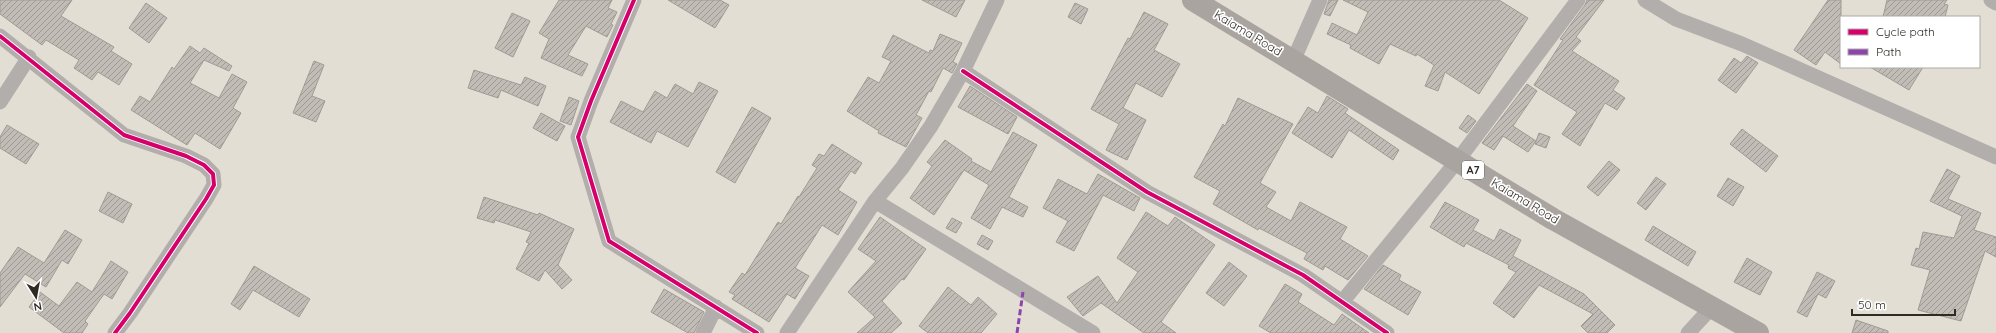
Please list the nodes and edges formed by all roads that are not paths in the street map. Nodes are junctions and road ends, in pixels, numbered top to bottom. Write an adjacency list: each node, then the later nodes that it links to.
1 (634, 0): 18 (street)
2 (997, 0): 12 (street)
3 (1193, 0): 11 (highway, Kaiama Road / A7)
4 (1320, 0): 11 (street)
5 (1578, 0): 15 (street)
6 (1645, 0): 14 (street)
7 (1991, 0): 8 (street)
8 (1996, 2)
9 (0, 36): 10 (street)
10 (29, 57): 13 (street); 20 (street)
11 (1293, 61): 15 (highway, Kaiama Road / A7)
12 (963, 71): 16 (street); 17 (street)
13 (0, 102)
14 (1996, 157)
15 (1458, 160): 17 (street); 19 (highway, Kaiama Road / A7)
16 (875, 201): 23 (street); 24 (street)
17 (1342, 302): 25 (street)
18 (716, 307): 21 (street); 22 (street)
19 (1711, 308): 26 (street); 27 (highway, Kaiama Road / A7)
20 (115, 333)
21 (703, 333)
22 (757, 333)
23 (787, 333)
24 (1093, 333)
25 (1387, 333)
26 (1688, 333)
27 (1758, 333)

